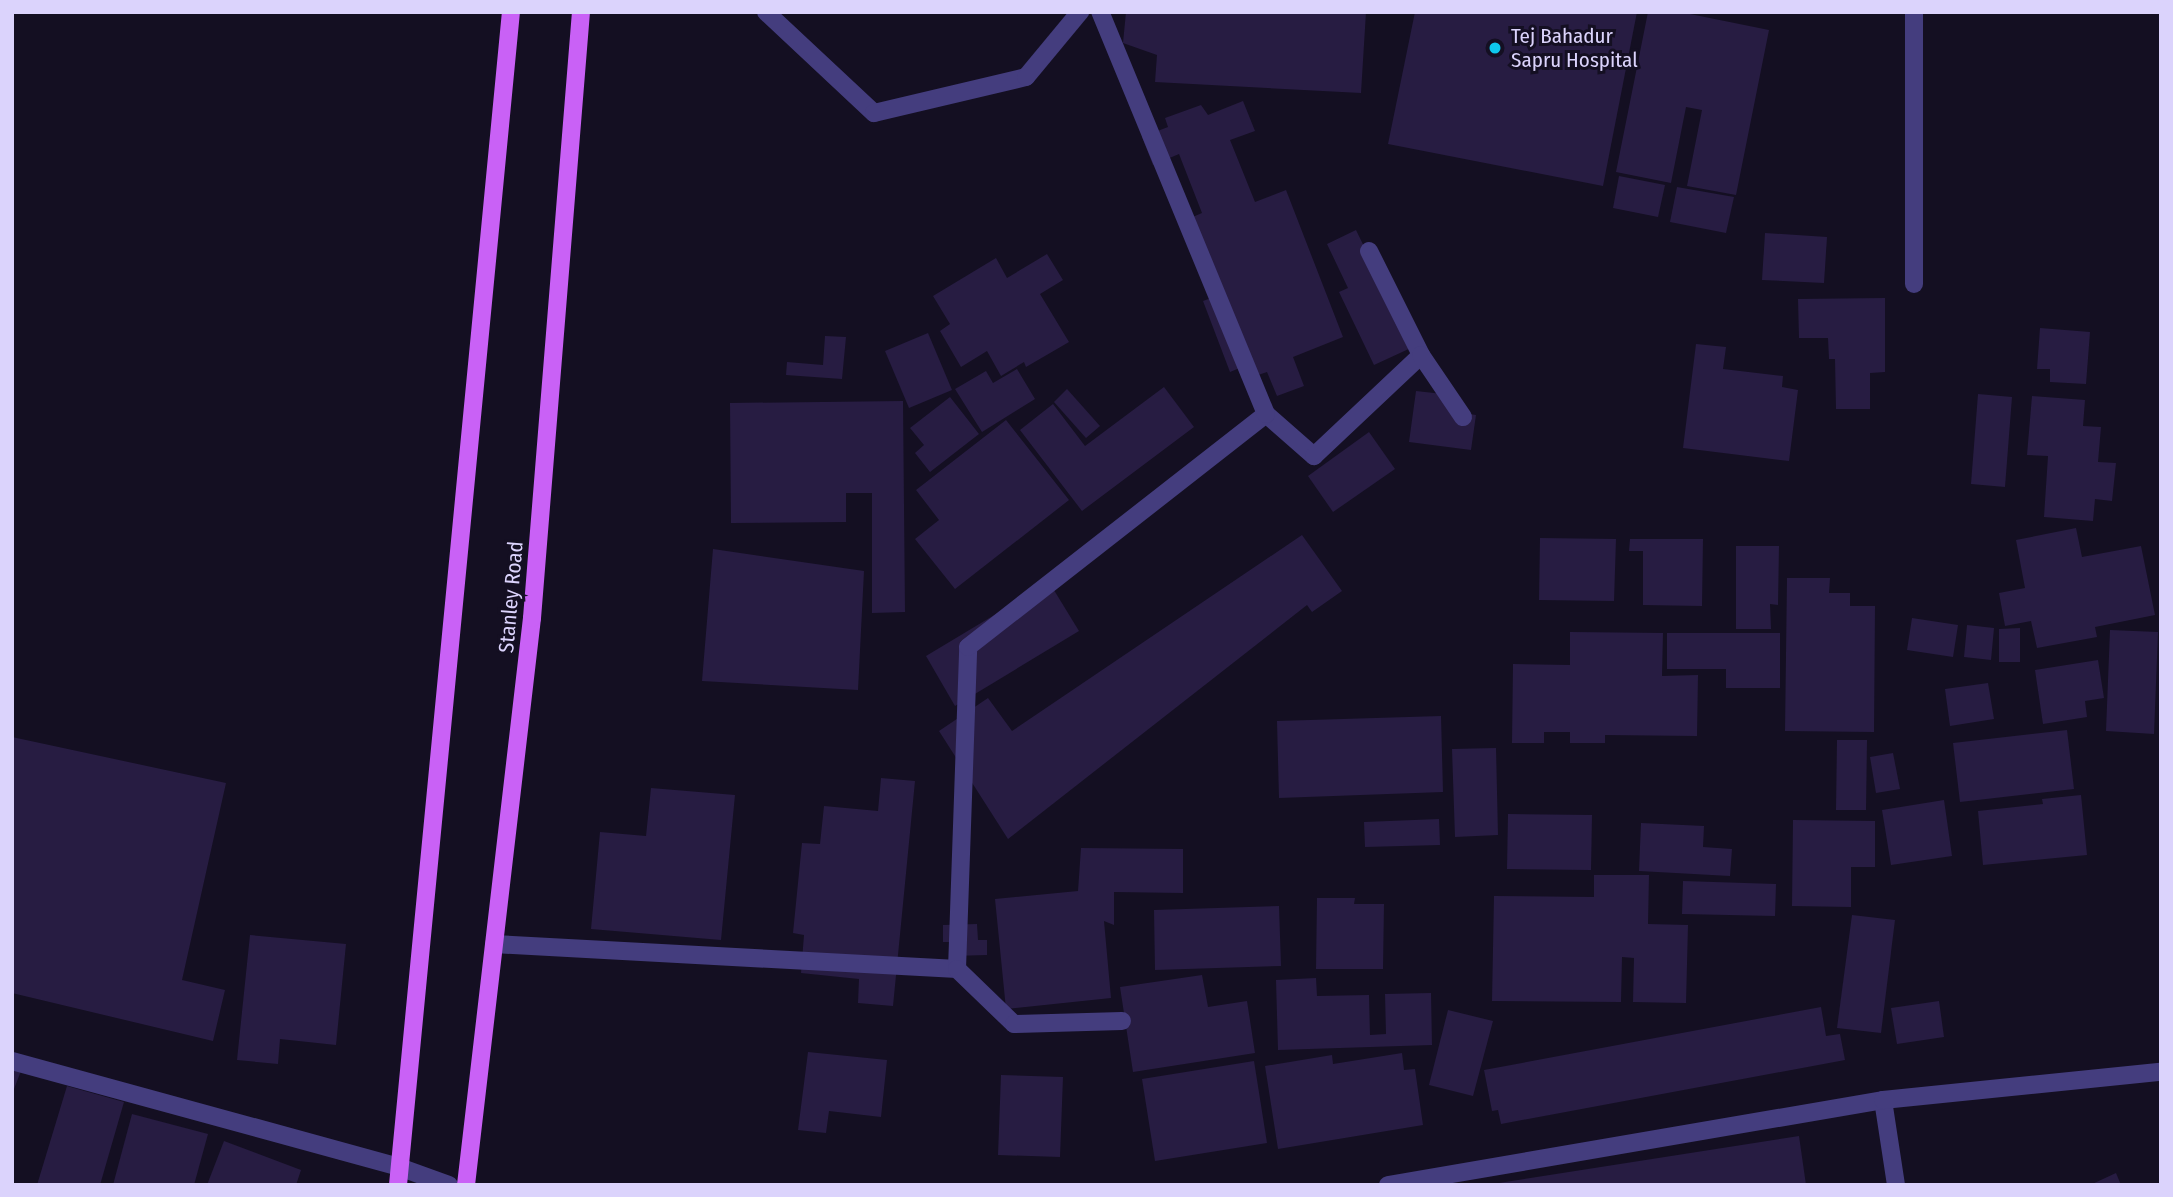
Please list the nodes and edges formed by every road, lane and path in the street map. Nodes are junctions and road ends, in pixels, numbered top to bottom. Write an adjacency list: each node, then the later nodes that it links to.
1 (511, 12): 18 (main road)
2 (581, 12): 12 (main road, Stanley Road)
3 (766, 12): 4 (street)
4 (1080, 12)
5 (1100, 12): 10 (street)
6 (1914, 12): 8 (street)
7 (1370, 251): 9 (street)
8 (1914, 284)
9 (1421, 355): 10 (street); 11 (street)
10 (1266, 414): 13 (street)
11 (1463, 417)
12 (494, 944): 13 (street); 20 (main road, Stanley Road)
13 (957, 970): 14 (street)
14 (1122, 1021)
15 (12, 1060): 18 (street)
16 (2161, 1072): 17 (street)
17 (1884, 1100): 21 (street); 22 (street)
18 (399, 1176): 19 (street)
19 (449, 1185)
20 (466, 1185)
21 (1388, 1185)
22 (1896, 1185)

